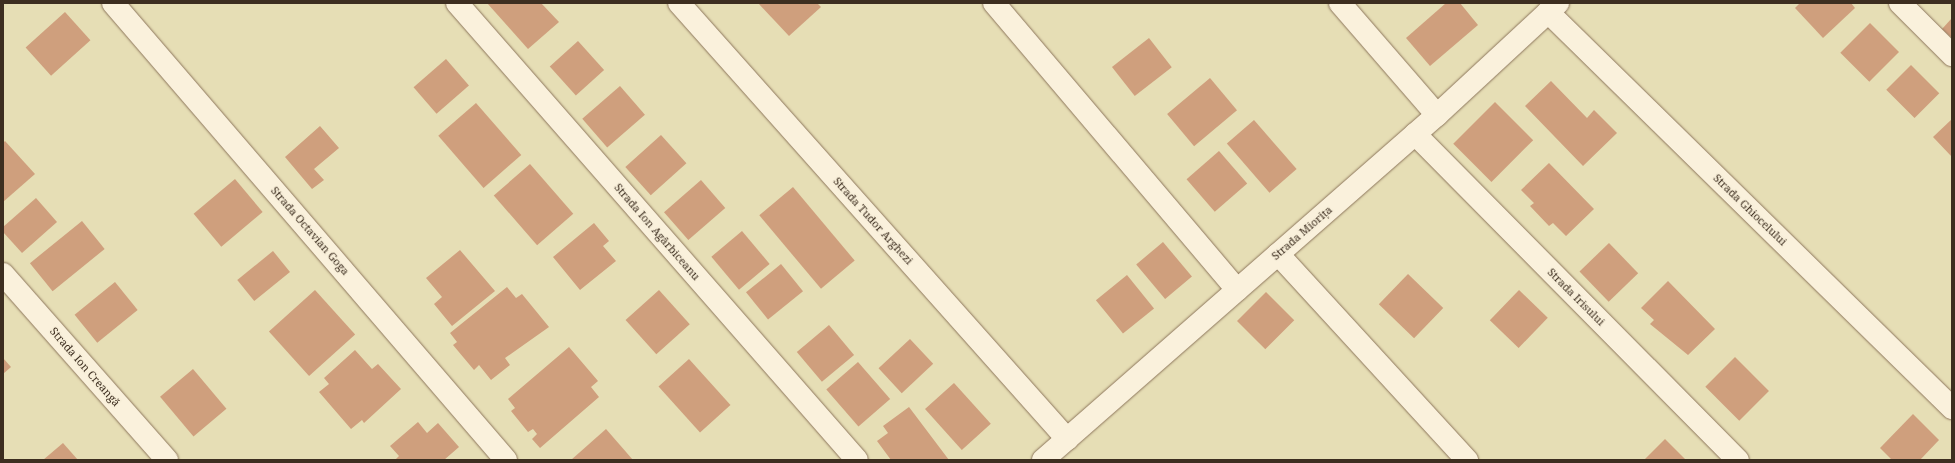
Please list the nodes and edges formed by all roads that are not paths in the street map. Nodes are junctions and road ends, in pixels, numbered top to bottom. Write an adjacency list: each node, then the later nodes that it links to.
1 (113, 3): 17 (street, Strada Octavian Goga)
2 (457, 3): 18 (street, Strada Ion Agârbiceanu)
3 (679, 3): 15 (street, Strada Tudor Arghezi)
4 (994, 3): 13 (street)
5 (1340, 3): 9 (street)
6 (1900, 3): 8 (street)
7 (1553, 8): 9 (street, Strada Miorița); 14 (street, Strada Ghiocelului)
8 (1952, 55)
9 (1437, 115): 10 (street, Strada Miorița)
10 (1415, 134): 11 (street, Strada Miorița); 21 (street, Strada Irisului)
11 (1278, 254): 13 (street, Strada Miorița); 20 (street)
12 (3, 274): 16 (street, Strada Ion Creangă)
13 (1237, 290): 15 (street, Strada Miorița)
14 (1952, 408)
15 (1067, 439): 19 (street, Strada Miorița)
16 (167, 460)
17 (506, 460)
18 (857, 460)
19 (1043, 460)
20 (1467, 460)
21 (1738, 460)

